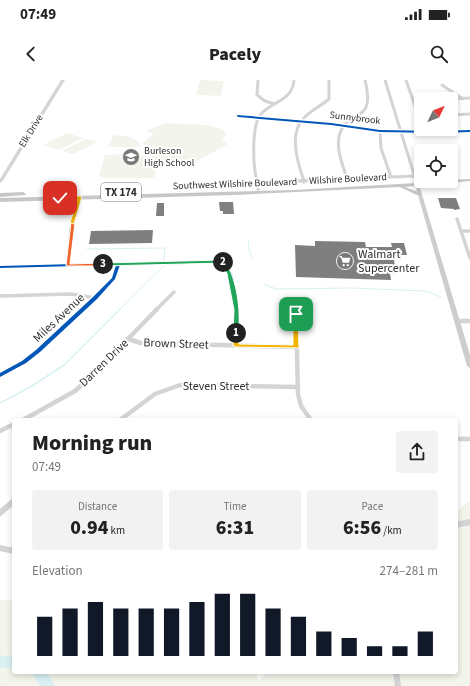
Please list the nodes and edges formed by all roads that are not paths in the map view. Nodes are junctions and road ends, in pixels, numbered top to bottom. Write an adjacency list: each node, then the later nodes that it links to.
1 (63, 80): 34 (street, Elk Drive)
2 (258, 80): 13 (street)
3 (294, 80): 13 (street)
4 (329, 80): 18 (street)
5 (365, 80): 19 (street)
6 (384, 80): 24 (street)
7 (406, 80): 12 (street)
8 (442, 85): 10 (street)
9 (458, 98): 10 (street)
10 (463, 98): 11 (street)
11 (470, 98)
12 (413, 100)
13 (275, 104): 17 (street)
14 (470, 114): 15 (street)
15 (458, 115)
16 (238, 116): 17 (street, Sunnybrook)
17 (259, 117): 18 (street, Sunnybrook); 36 (street)
18 (300, 121): 19 (street, Sunnybrook); 37 (street)
19 (343, 126): 20 (street, Sunnybrook); 29 (street)
20 (380, 131): 24 (street, Sunnybrook); 26 (street)
21 (414, 131): 24 (street, Sunnybrook)
22 (458, 131): 23 (street, Sunnybrook)
23 (470, 131)
24 (401, 132): 25 (street)
25 (414, 172)
26 (391, 177): 29 (street, Wilshire Boulevard); 33 (street, Wilshire Boulevard)
27 (470, 177): 28 (main road)
28 (458, 178)
29 (347, 179): 37 (street, Wilshire Boulevard)
30 (458, 180): 31 (main road, Southwest Wilshire Boulevard / TX 174)
31 (470, 180)
32 (414, 181): 37 (main road, Southwest Wilshire Boulevard / TX 174)
33 (414, 181)
34 (0, 182)
35 (414, 182): 38 (main road, Southwest Wilshire Boulevard / TX 174)
36 (258, 183): 37 (street, Wilshire Boulevard); 40 (street)
37 (302, 185): 40 (main road, Southwest Wilshire Boulevard / TX 174); 41 (main road)
38 (394, 186): 41 (main road, Southwest Wilshire Boulevard / TX 174); 43 (main road)
39 (418, 188): 43 (main road)
40 (258, 189): 42 (main road, Southwest Wilshire Boulevard / TX 174)
41 (271, 192): 42 (main road, Southwest Wilshire Boulevard / TX 174)
42 (194, 193): 44 (main road, Southwest Wilshire Boulevard / TX 174); 45 (main road, Southwest Wilshire Boulevard / TX 174)
43 (419, 194): 57 (main road)
44 (0, 195)
45 (80, 197): 46 (main road, Southwest Wilshire Boulevard / TX 174); 51 (street)
46 (0, 200)
47 (457, 219): 48 (street)
48 (461, 231): 49 (street); 50 (street)
49 (470, 231)
50 (470, 258)
51 (68, 265): 52 (street); 60 (street)
52 (0, 267)
53 (174, 292): 59 (street, Darren Drive)
54 (0, 296): 55 (street)
55 (95, 298)
56 (296, 314): 61 (street)
57 (457, 321): 58 (street); 62 (main road)
58 (470, 321)
59 (128, 340): 60 (street, Brown Street); 64 (street, Darren Drive)
60 (236, 346): 61 (street, Brown Street)
61 (296, 347): 63 (street)
62 (470, 366)
63 (298, 387): 65 (street, Steven Street); 66 (street)
64 (27, 418)
65 (123, 418)
66 (310, 418)
67 (12, 425): 68 (street)
68 (0, 430)
69 (458, 439): 70 (street)
70 (470, 439)
71 (12, 503): 72 (street)
72 (0, 513)
73 (470, 522): 74 (street)
74 (458, 525)
75 (0, 548): 76 (street)
76 (12, 551)
77 (396, 674): 78 (street)
78 (398, 686)

